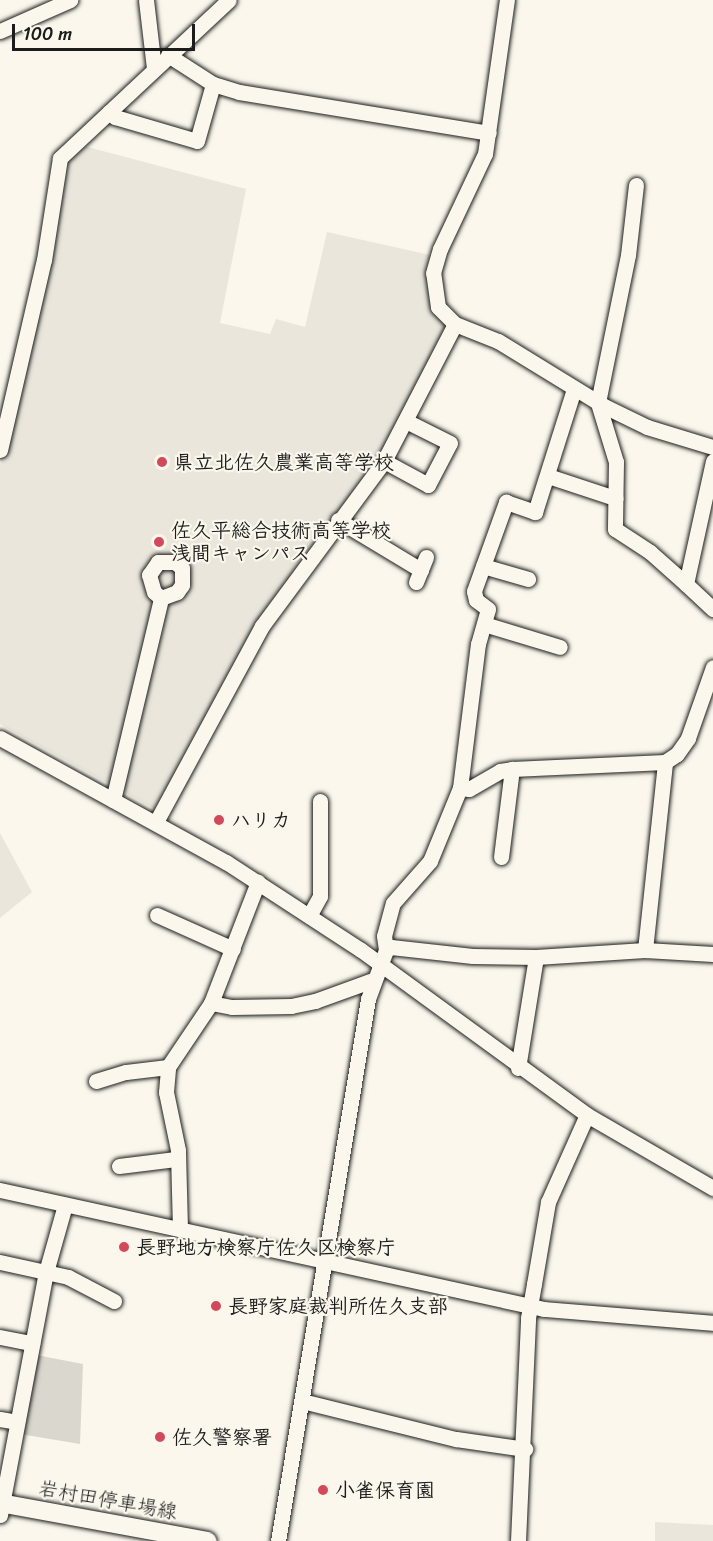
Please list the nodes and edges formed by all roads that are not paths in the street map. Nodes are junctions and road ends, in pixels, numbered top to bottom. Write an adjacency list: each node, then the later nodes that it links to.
1 (70, 0): 5 (street)
2 (146, 0): 7 (street)
3 (229, 0): 6 (street)
4 (503, 2): 10 (street)
5 (0, 31)
6 (168, 55): 7 (street); 8 (street)
7 (154, 68): 9 (street)
8 (213, 84): 9 (street); 10 (street)
9 (109, 112): 15 (street)
10 (489, 133): 12 (street)
11 (636, 185): 14 (street)
12 (455, 324): 13 (street); 16 (street)
13 (574, 389): 14 (street); 21 (street)
14 (598, 403): 17 (street); 22 (street)
15 (4, 413): 18 (street)
16 (408, 422): 19 (street); 19 (street)
17 (713, 447)
18 (0, 450)
19 (384, 461): 23 (street)
20 (713, 461): 27 (street)
21 (548, 476): 22 (street); 24 (street)
22 (615, 498): 27 (street)
23 (338, 520): 25 (street); 39 (street)
24 (483, 566): 26 (street); 30 (street)
25 (421, 570)
26 (528, 579)
27 (686, 584): 29 (street)
28 (161, 598): 37 (street)
29 (713, 609)
30 (484, 624): 31 (street); 36 (street)
31 (560, 646)
32 (713, 667): 34 (street)
33 (0, 738): 37 (street)
34 (665, 762): 35 (street); 46 (street)
35 (512, 769): 36 (street); 40 (street)
36 (460, 788): 45 (street)
37 (113, 800): 39 (street)
38 (320, 801): 43 (street)
39 (156, 822): 41 (street)
40 (501, 857)
41 (258, 882): 43 (street); 44 (street)
42 (157, 915): 44 (street)
43 (309, 916): 49 (street)
44 (233, 949): 51 (street)
45 (386, 950): 48 (street); 49 (street)
46 (645, 950): 47 (street); 48 (street)
47 (713, 954)
48 (536, 957): 53 (street)
49 (378, 964): 50 (street); 53 (street)
50 (372, 980): 51 (street); 62 (street)
51 (211, 1003): 52 (street)
52 (168, 1067): 54 (street); 56 (street)
53 (518, 1068): 55 (street)
54 (96, 1081)
55 (587, 1115): 58 (street); 66 (street)
56 (176, 1159): 57 (street); 61 (street)
57 (119, 1166)
58 (713, 1188)
59 (0, 1190): 60 (street)
60 (65, 1205): 61 (street); 64 (street)
61 (180, 1229): 62 (street)
62 (326, 1260): 66 (street); 70 (street)
63 (0, 1262): 64 (street)
64 (46, 1272): 65 (street); 69 (street)
65 (114, 1301)
66 (531, 1306): 67 (street); 73 (street)
67 (713, 1323)
68 (0, 1337): 69 (street)
69 (32, 1343): 72 (street)
70 (302, 1401): 73 (street); 76 (street)
71 (0, 1419): 72 (street)
72 (17, 1422): 74 (street)
73 (525, 1449): 77 (street)
74 (1, 1507): 75 (main road, 岩村田停車場線)
75 (208, 1541)
76 (278, 1541)
77 (518, 1541)

